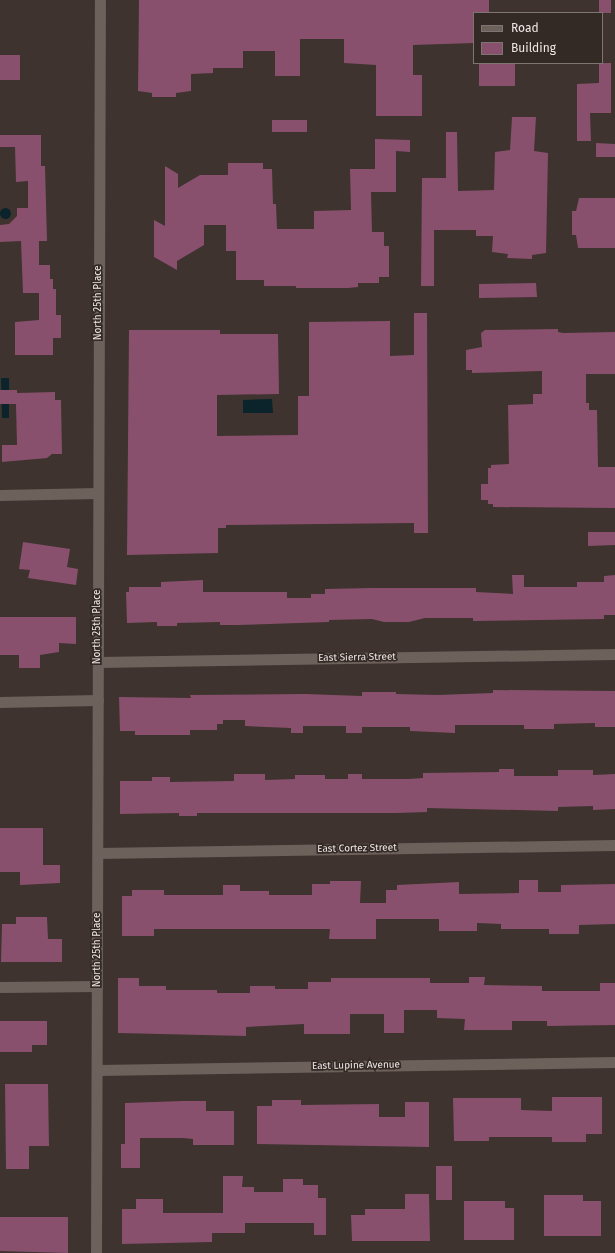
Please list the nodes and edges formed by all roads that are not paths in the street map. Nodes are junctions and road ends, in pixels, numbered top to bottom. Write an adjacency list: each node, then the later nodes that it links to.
1 (100, 0): 2 (street, North 25th Place)
2 (98, 493): 3 (street); 5 (street, North 25th Place)
3 (0, 494)
4 (615, 654): 5 (street, East Sierra Street)
5 (98, 662): 6 (street, North 25th Place)
6 (98, 700): 7 (street); 9 (street, North 25th Place)
7 (0, 702)
8 (615, 845): 9 (street, East Cortez Street)
9 (98, 853): 10 (street, North 25th Place)
10 (98, 986): 11 (street); 13 (street, North 25th Place)
11 (0, 987)
12 (615, 1062): 13 (street, East Lupine Avenue)
13 (97, 1070): 14 (street, North 25th Place)
14 (96, 1253)

